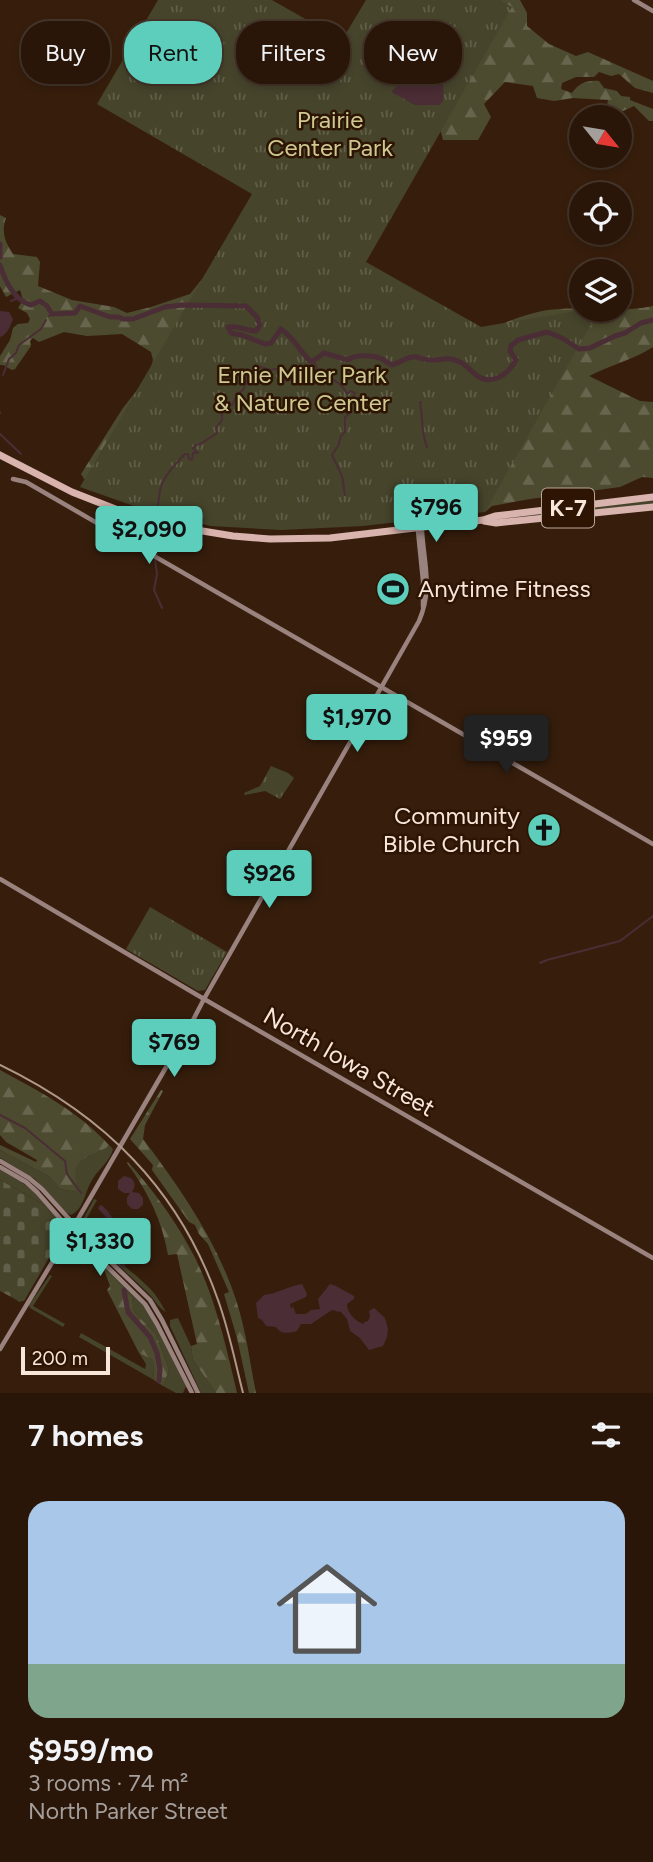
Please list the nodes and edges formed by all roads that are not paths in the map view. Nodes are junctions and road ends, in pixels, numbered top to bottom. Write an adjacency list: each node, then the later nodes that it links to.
1 (634, 0): 2 (main road)
2 (653, 11)
3 (0, 455): 8 (highway, K-7)
4 (13, 479): 9 (main road)
5 (653, 497): 7 (highway, K-7)
6 (653, 507): 7 (highway, K-7)
7 (483, 520): 8 (highway, K-7)
8 (419, 528): 9 (main road)
9 (381, 687): 10 (main road); 12 (main road)
10 (653, 844)
11 (0, 879): 12 (main road, North Iowa Street)
12 (204, 999): 15 (main road); 16 (main road, North Iowa Street)
13 (0, 1161): 15 (main road)
14 (0, 1167): 15 (main road)
15 (73, 1228): 17 (main road); 18 (main road); 21 (main road)
16 (653, 1258)
17 (0, 1349)
18 (189, 1387): 19 (main road); 20 (main road)
19 (186, 1393)
20 (192, 1393)
21 (198, 1393)

